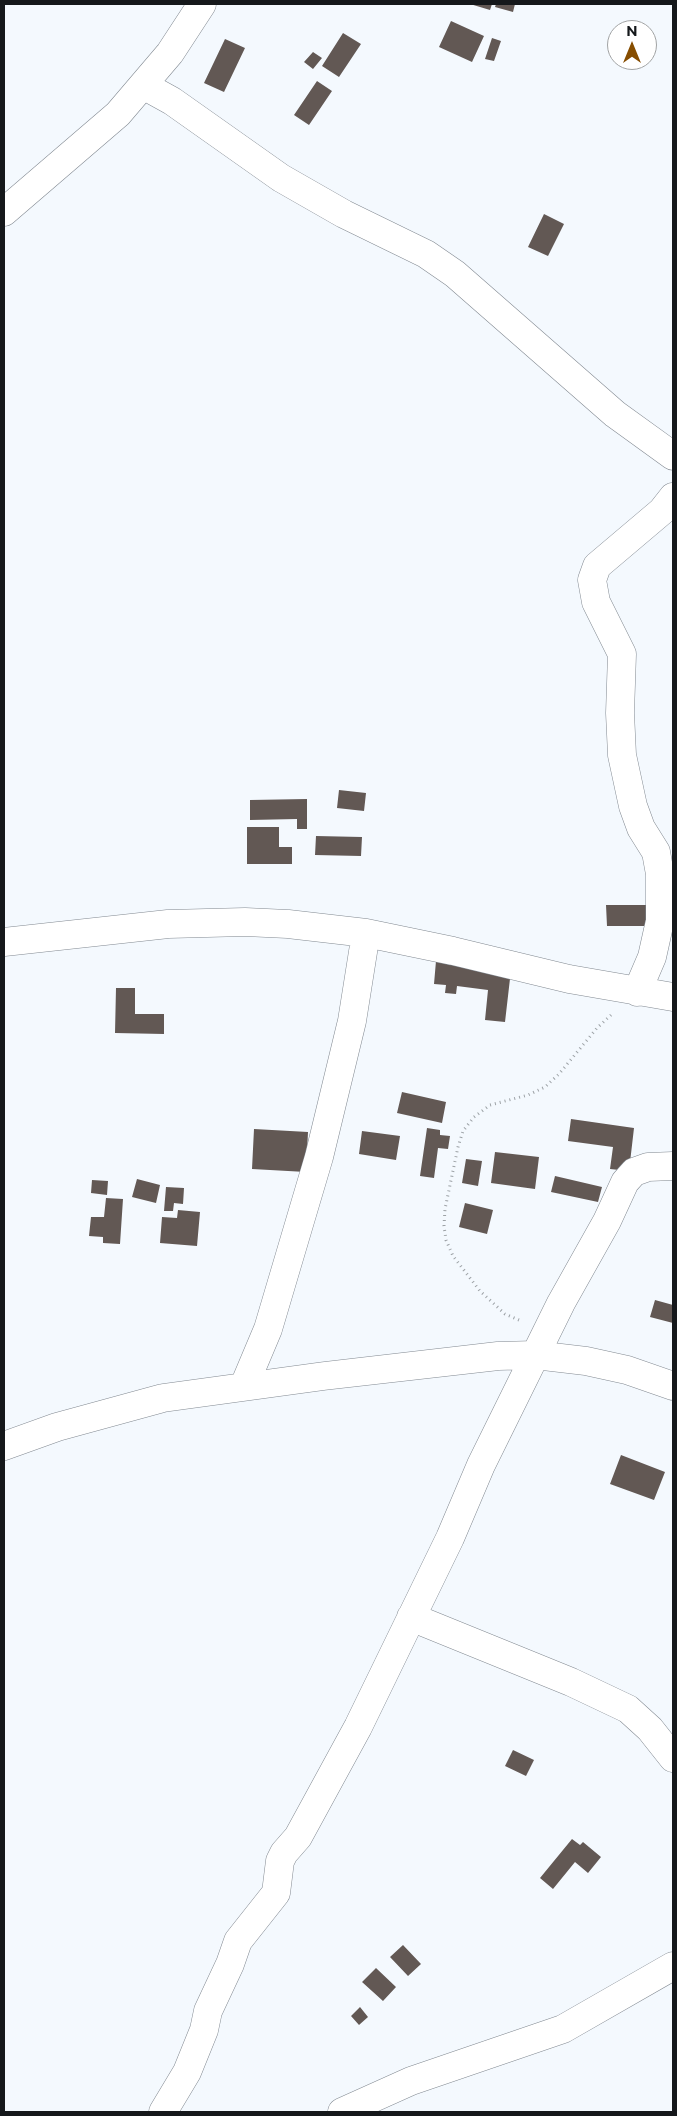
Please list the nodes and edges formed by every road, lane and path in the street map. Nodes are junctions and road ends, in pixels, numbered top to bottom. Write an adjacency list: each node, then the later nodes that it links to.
1 (202, 4): 2 (street)
2 (143, 85): 3 (street); 4 (street)
3 (4, 212)
4 (673, 456)
5 (673, 497): 8 (street)
6 (366, 934): 7 (street); 8 (street); 13 (street)
7 (4, 942)
8 (635, 991): 9 (street); 11 (path)
9 (673, 997)
10 (673, 1166): 11 (street)
11 (547, 1330): 12 (street)
12 (535, 1355): 13 (street); 14 (street); 16 (street)
13 (244, 1386): 15 (street)
14 (673, 1386)
15 (4, 1446)
16 (411, 1618): 17 (street); 19 (street)
17 (673, 1758)
18 (673, 1966): 20 (street)
19 (163, 2112)
20 (342, 2112)

